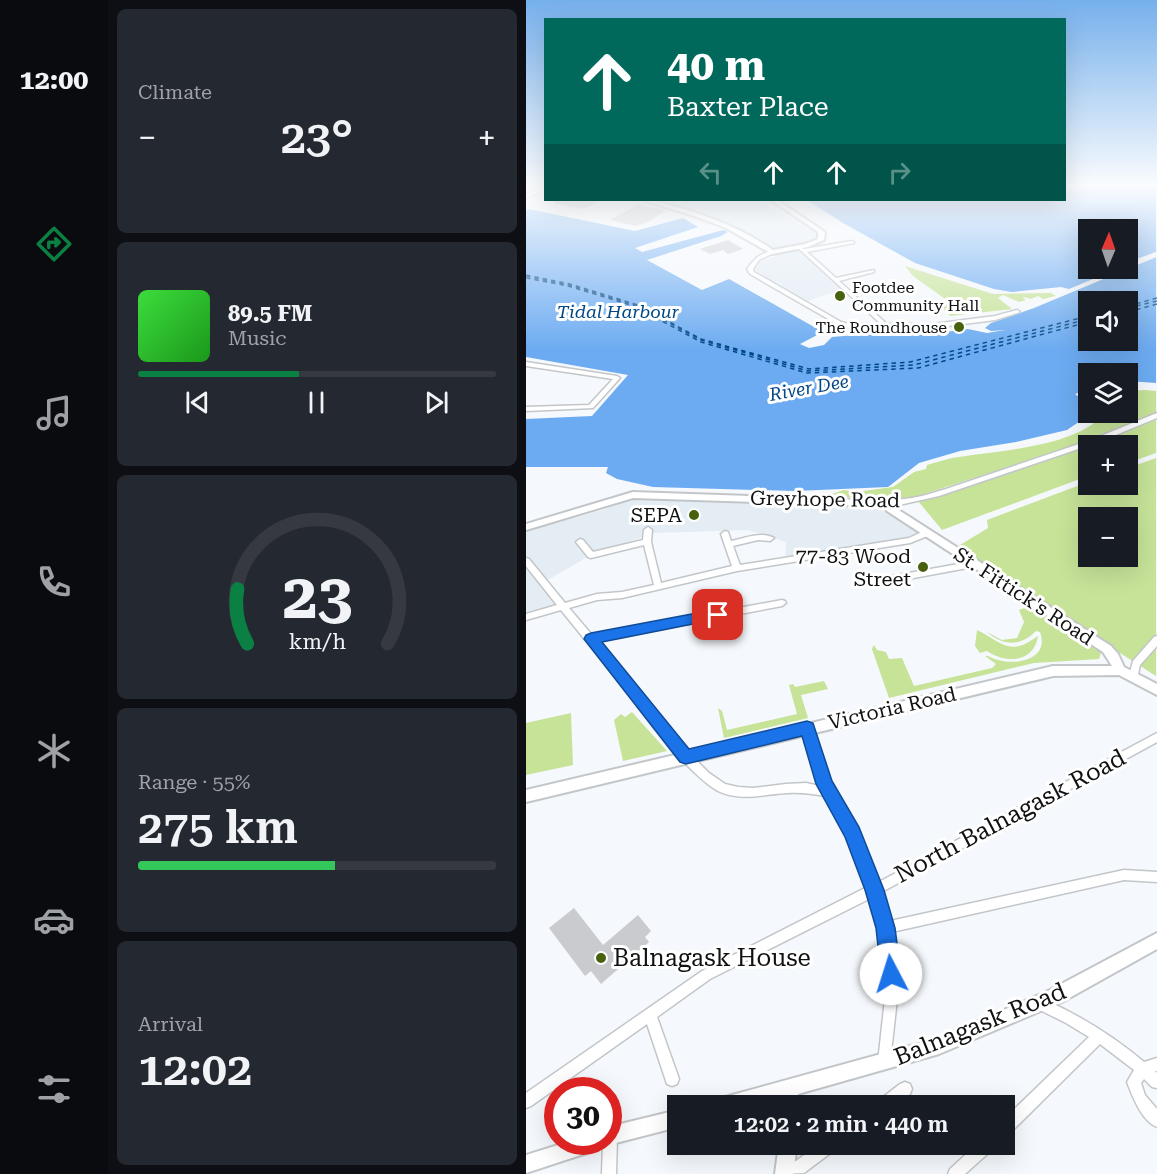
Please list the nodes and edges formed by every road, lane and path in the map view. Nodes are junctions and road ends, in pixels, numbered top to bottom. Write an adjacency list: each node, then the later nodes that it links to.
1 (756, 240): 5 (street)
2 (821, 240): 4 (street)
3 (853, 242): 4 (street)
4 (802, 250): 5 (street); 7 (street)
5 (772, 252): 10 (street)
6 (872, 272): 7 (street)
7 (835, 280): 10 (street)
8 (1016, 312): 11 (street)
9 (945, 318): 11 (street)
10 (886, 326): 11 (street)
11 (918, 326)
12 (526, 364): 13 (street)
13 (526, 409)
14 (1156, 415): 15 (street, Greyhope Road)
15 (888, 503): 16 (street, Greyhope Road); 18 (street, St. Fittick's Road)
16 (526, 527)
17 (648, 530): 22 (street)
18 (927, 533): 25 (street, St. Fittick's Road); 26 (street)
19 (725, 534): 23 (street)
20 (770, 538): 23 (street)
21 (580, 542): 22 (street)
22 (647, 542): 28 (street)
23 (728, 544): 26 (street)
24 (526, 561): 30 (street)
25 (975, 564): 27 (street); 34 (street, St. Fittick's Road)
26 (737, 568): 28 (street)
27 (892, 579)
28 (658, 586): 30 (street)
29 (782, 603): 32 (street)
30 (564, 606): 31 (street); 32 (street)
31 (526, 617)
32 (591, 639): 39 (street)
33 (1156, 639): 35 (street)
34 (1120, 670): 35 (street); 37 (street, Victoria Road)
35 (1134, 676): 36 (street)
36 (1156, 690)
37 (807, 728): 39 (street, Victoria Road); 40 (street)
38 (1154, 741): 43 (street, North Balnagask Road)
39 (686, 757): 40 (street); 41 (street, Victoria Road)
40 (828, 792): 43 (street)
41 (526, 796)
42 (1156, 877): 44 (street)
43 (874, 890): 44 (street); 47 (street, North Balnagask Road)
44 (886, 928): 49 (street)
45 (1156, 940): 46 (street, Balnagask Road)
46 (1039, 1003): 48 (street); 49 (street, Balnagask Road)
47 (650, 1014): 52 (street); 57 (street, North Balnagask Road)
48 (1098, 1037): 51 (street); 58 (street)
49 (884, 1062): 55 (street, Balnagask Road)
50 (1156, 1064): 51 (street)
51 (1143, 1069): 53 (street); 59 (street)
52 (672, 1079)
53 (1156, 1082)
54 (905, 1089): 56 (street)
55 (794, 1095)
56 (897, 1095)
57 (526, 1101)
58 (1015, 1118)
59 (1156, 1120)
60 (667, 1121): 61 (street)
61 (622, 1133)
62 (553, 1155): 67 (street)
63 (606, 1155): 69 (street)
64 (787, 1155): 68 (street)
65 (816, 1155): 68 (street)
66 (976, 1155): 70 (street)
67 (526, 1164)
68 (785, 1172)
69 (608, 1174)
70 (955, 1174)

